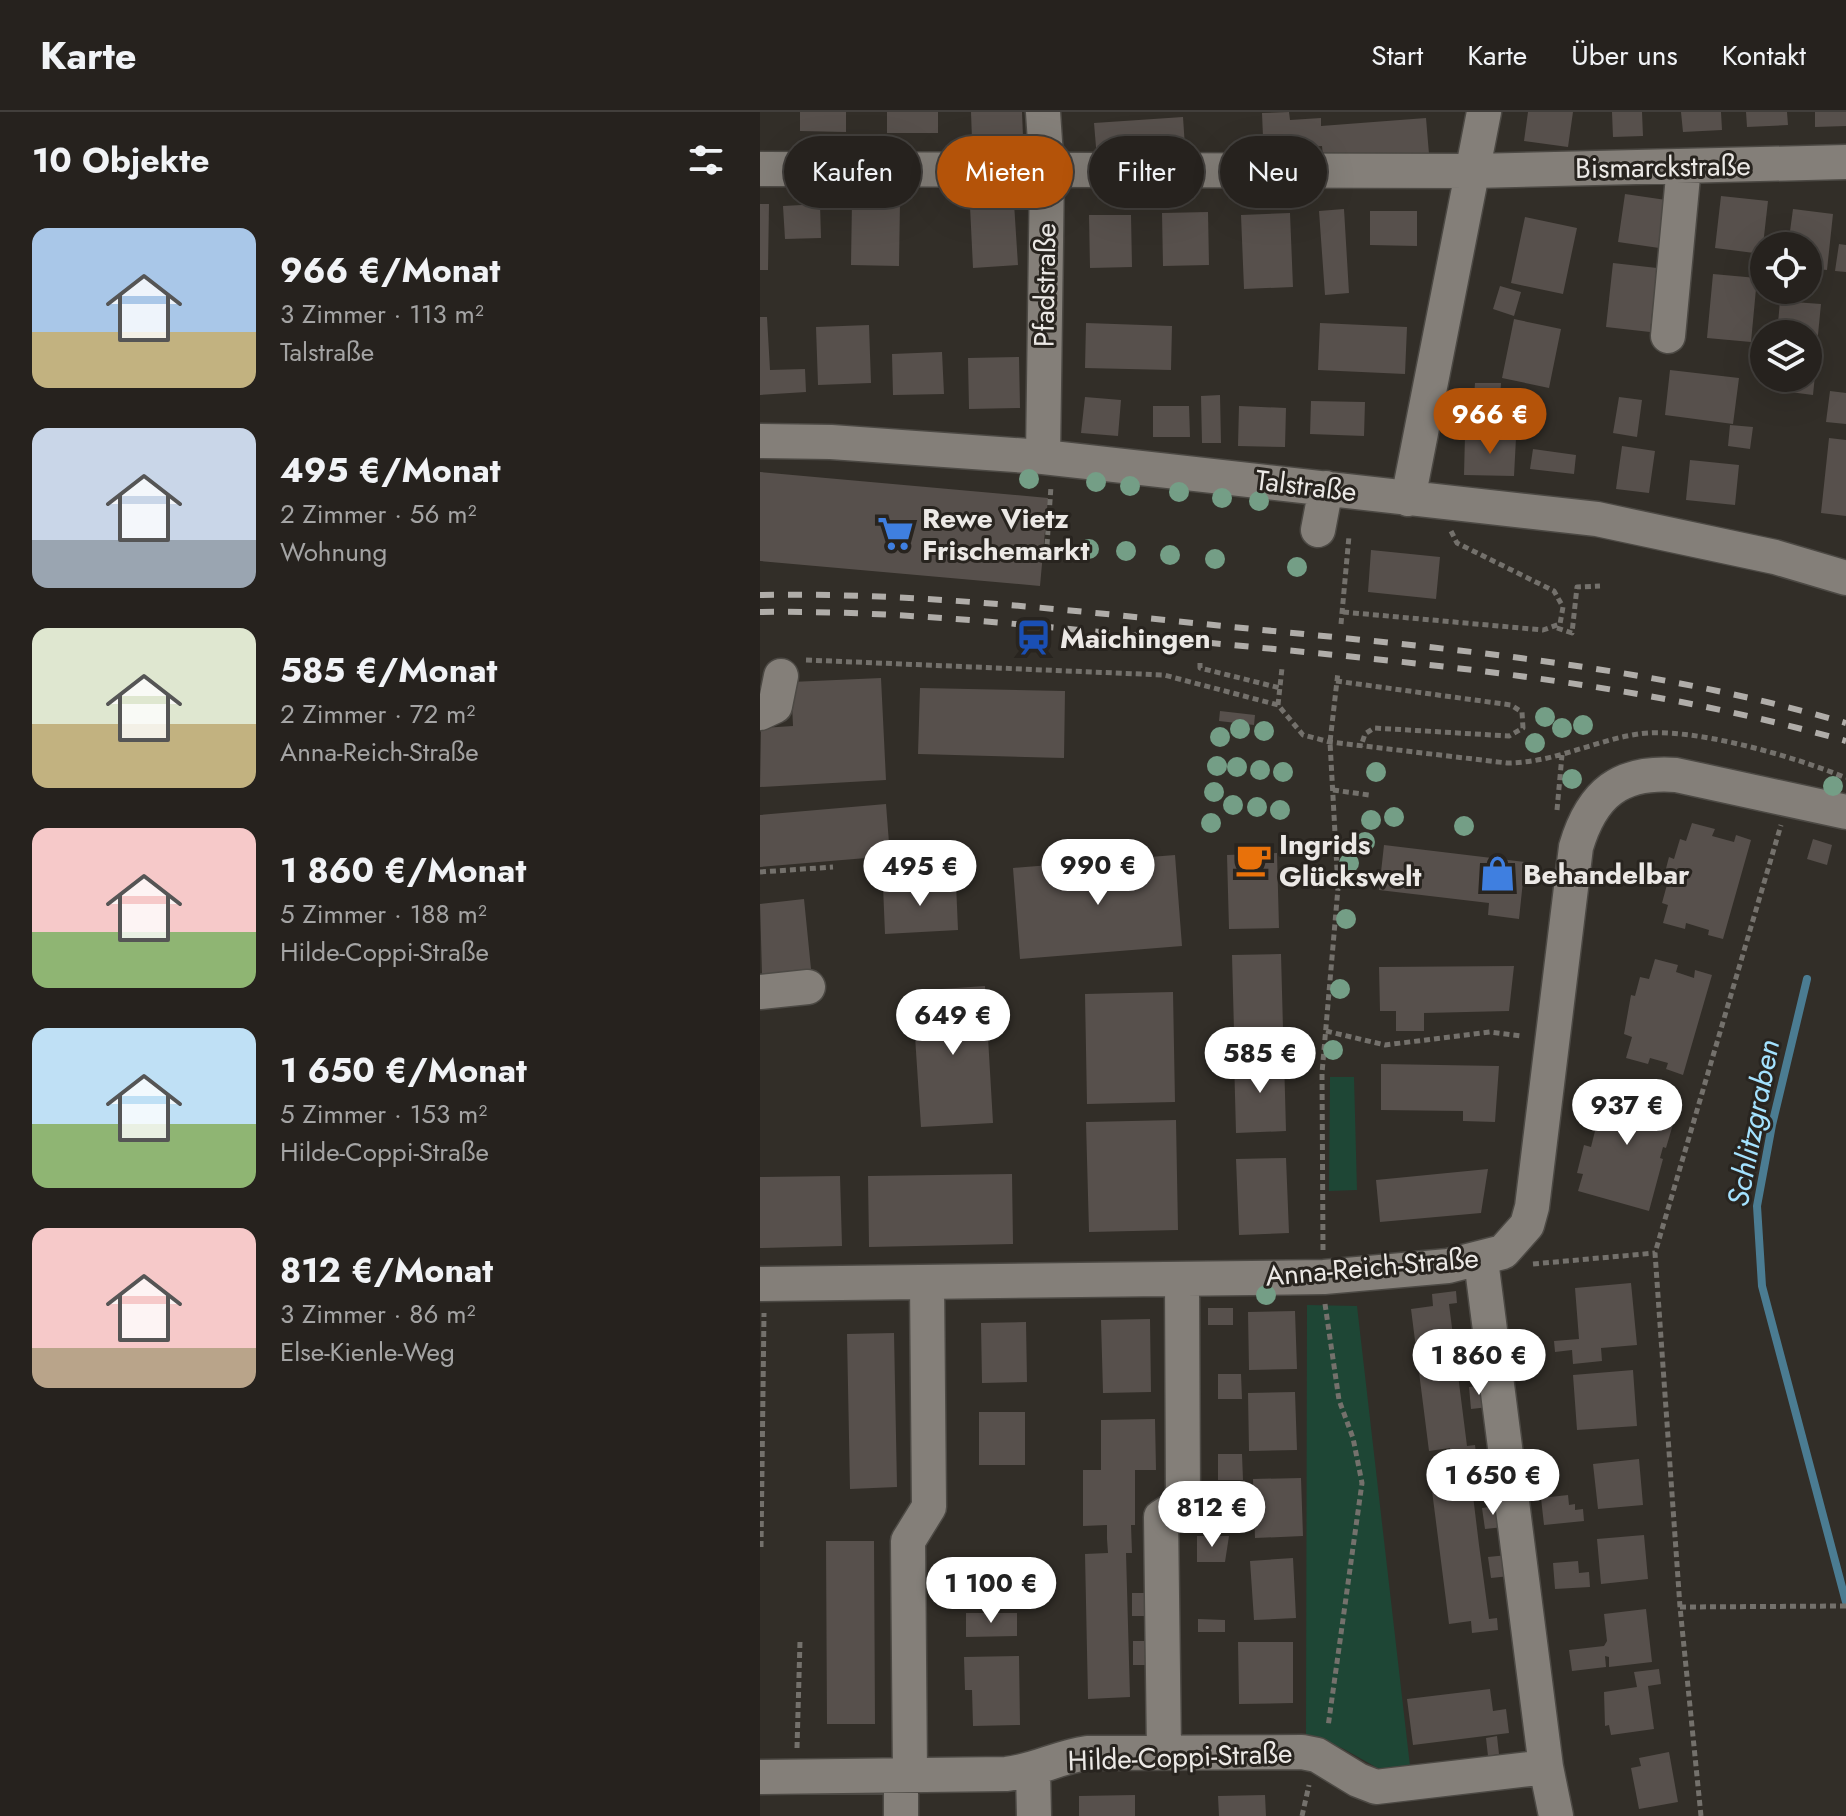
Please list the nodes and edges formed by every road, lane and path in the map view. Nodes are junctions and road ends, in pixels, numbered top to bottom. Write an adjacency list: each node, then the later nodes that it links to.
1 (1043, 112): 3 (street, Pfadstraße)
2 (1484, 112): 9 (street)
3 (1045, 136)
4 (1846, 162): 5 (street, Bismarckstraße)
5 (1684, 166): 9 (street, Bismarckstraße); 11 (street)
6 (760, 169): 7 (street, Bismarckstraße)
7 (937, 170)
8 (1073, 171): 9 (street, Bismarckstraße)
9 (1473, 171): 15 (street)
10 (1047, 208): 13 (street, Pfadstraße)
11 (1668, 336)
12 (760, 441): 13 (street, Talstraße)
13 (1047, 472): 14 (street, Talstraße); 18 (path)
14 (1326, 488): 15 (street, Talstraße); 16 (street)
15 (1408, 499): 20 (street, Talstraße)
16 (1318, 530)
17 (1457, 543): 24 (path)
18 (1058, 546)
19 (1347, 560): 22 (path)
20 (1846, 578)
21 (1600, 586): 24 (path)
22 (1343, 612): 23 (path); 24 (path)
23 (1341, 624)
24 (1556, 628)
25 (1200, 663): 30 (path)
26 (786, 668): 31 (path); 32 (street)
27 (1282, 668): 30 (path)
28 (1338, 672): 29 (path)
29 (1336, 681): 33 (path); 34 (path)
30 (1280, 688): 31 (path)
31 (1278, 705): 33 (path)
32 (760, 713)
33 (1330, 742): 34 (path); 37 (path)
34 (1361, 746): 35 (path)
35 (1562, 755): 36 (path); 41 (path)
36 (1846, 778)
37 (1333, 790): 38 (path); 46 (path)
38 (1369, 795)
39 (1789, 798): 40 (street, Anna-Reich-Straße); 47 (street, Anna-Reich-Straße); 48 (path)
40 (1846, 812)
41 (1556, 816)
42 (833, 867): 43 (path)
43 (760, 872)
44 (808, 987): 45 (street)
45 (760, 992)
46 (1326, 1031): 47 (path); 51 (path)
47 (1553, 1039): 49 (street, Anna-Reich-Straße)
48 (1655, 1253): 50 (path); 57 (path)
49 (1481, 1260): 51 (street, Anna-Reich-Straße); 61 (street)
50 (1528, 1264)
51 (1324, 1277): 52 (street, Anna-Reich-Straße); 60 (path)
52 (1182, 1279): 53 (street, Anna-Reich-Straße); 59 (street)
53 (927, 1282): 54 (street, Anna-Reich-Straße); 63 (street)
54 (762, 1284): 55 (path)
55 (761, 1547)
56 (1846, 1606): 57 (path)
57 (1680, 1607): 69 (path)
58 (800, 1641): 64 (path)
59 (1164, 1752): 60 (street, Hilde-Coppi-Straße); 62 (street, Hilde-Coppi-Straße)
60 (1317, 1755): 61 (street, Hilde-Coppi-Straße)
61 (1546, 1767): 68 (street)
62 (1033, 1771): 63 (street, Hilde-Coppi-Straße); 67 (street)
63 (905, 1774): 64 (street, Hilde-Coppi-Straße); 66 (street)
64 (796, 1776): 65 (street, Hilde-Coppi-Straße)
65 (760, 1777)
66 (901, 1816)
67 (1034, 1816)
68 (1556, 1816)
69 (1701, 1816)

